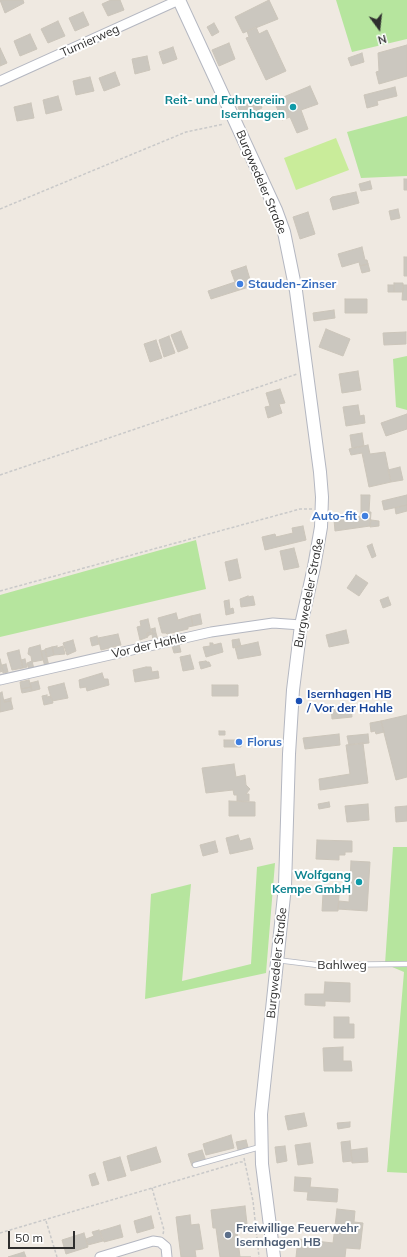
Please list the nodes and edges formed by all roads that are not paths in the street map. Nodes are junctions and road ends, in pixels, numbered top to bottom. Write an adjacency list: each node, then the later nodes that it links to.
1 (179, 0): 2 (street, Turnierweg); 3 (main road, Burgwedeler Straße)
2 (0, 81)
3 (301, 625): 4 (street, Vor der Hahle); 5 (main road, Burgwedeler Straße)
4 (0, 680)
5 (277, 960): 6 (lane, Bahlweg); 7 (main road, Burgwedeler Straße)
6 (407, 964)
7 (260, 1147): 8 (lane); 11 (main road, Burgwedeler Straße)
8 (195, 1166)
9 (100, 1257): 10 (street)
10 (167, 1257)
11 (274, 1257)

